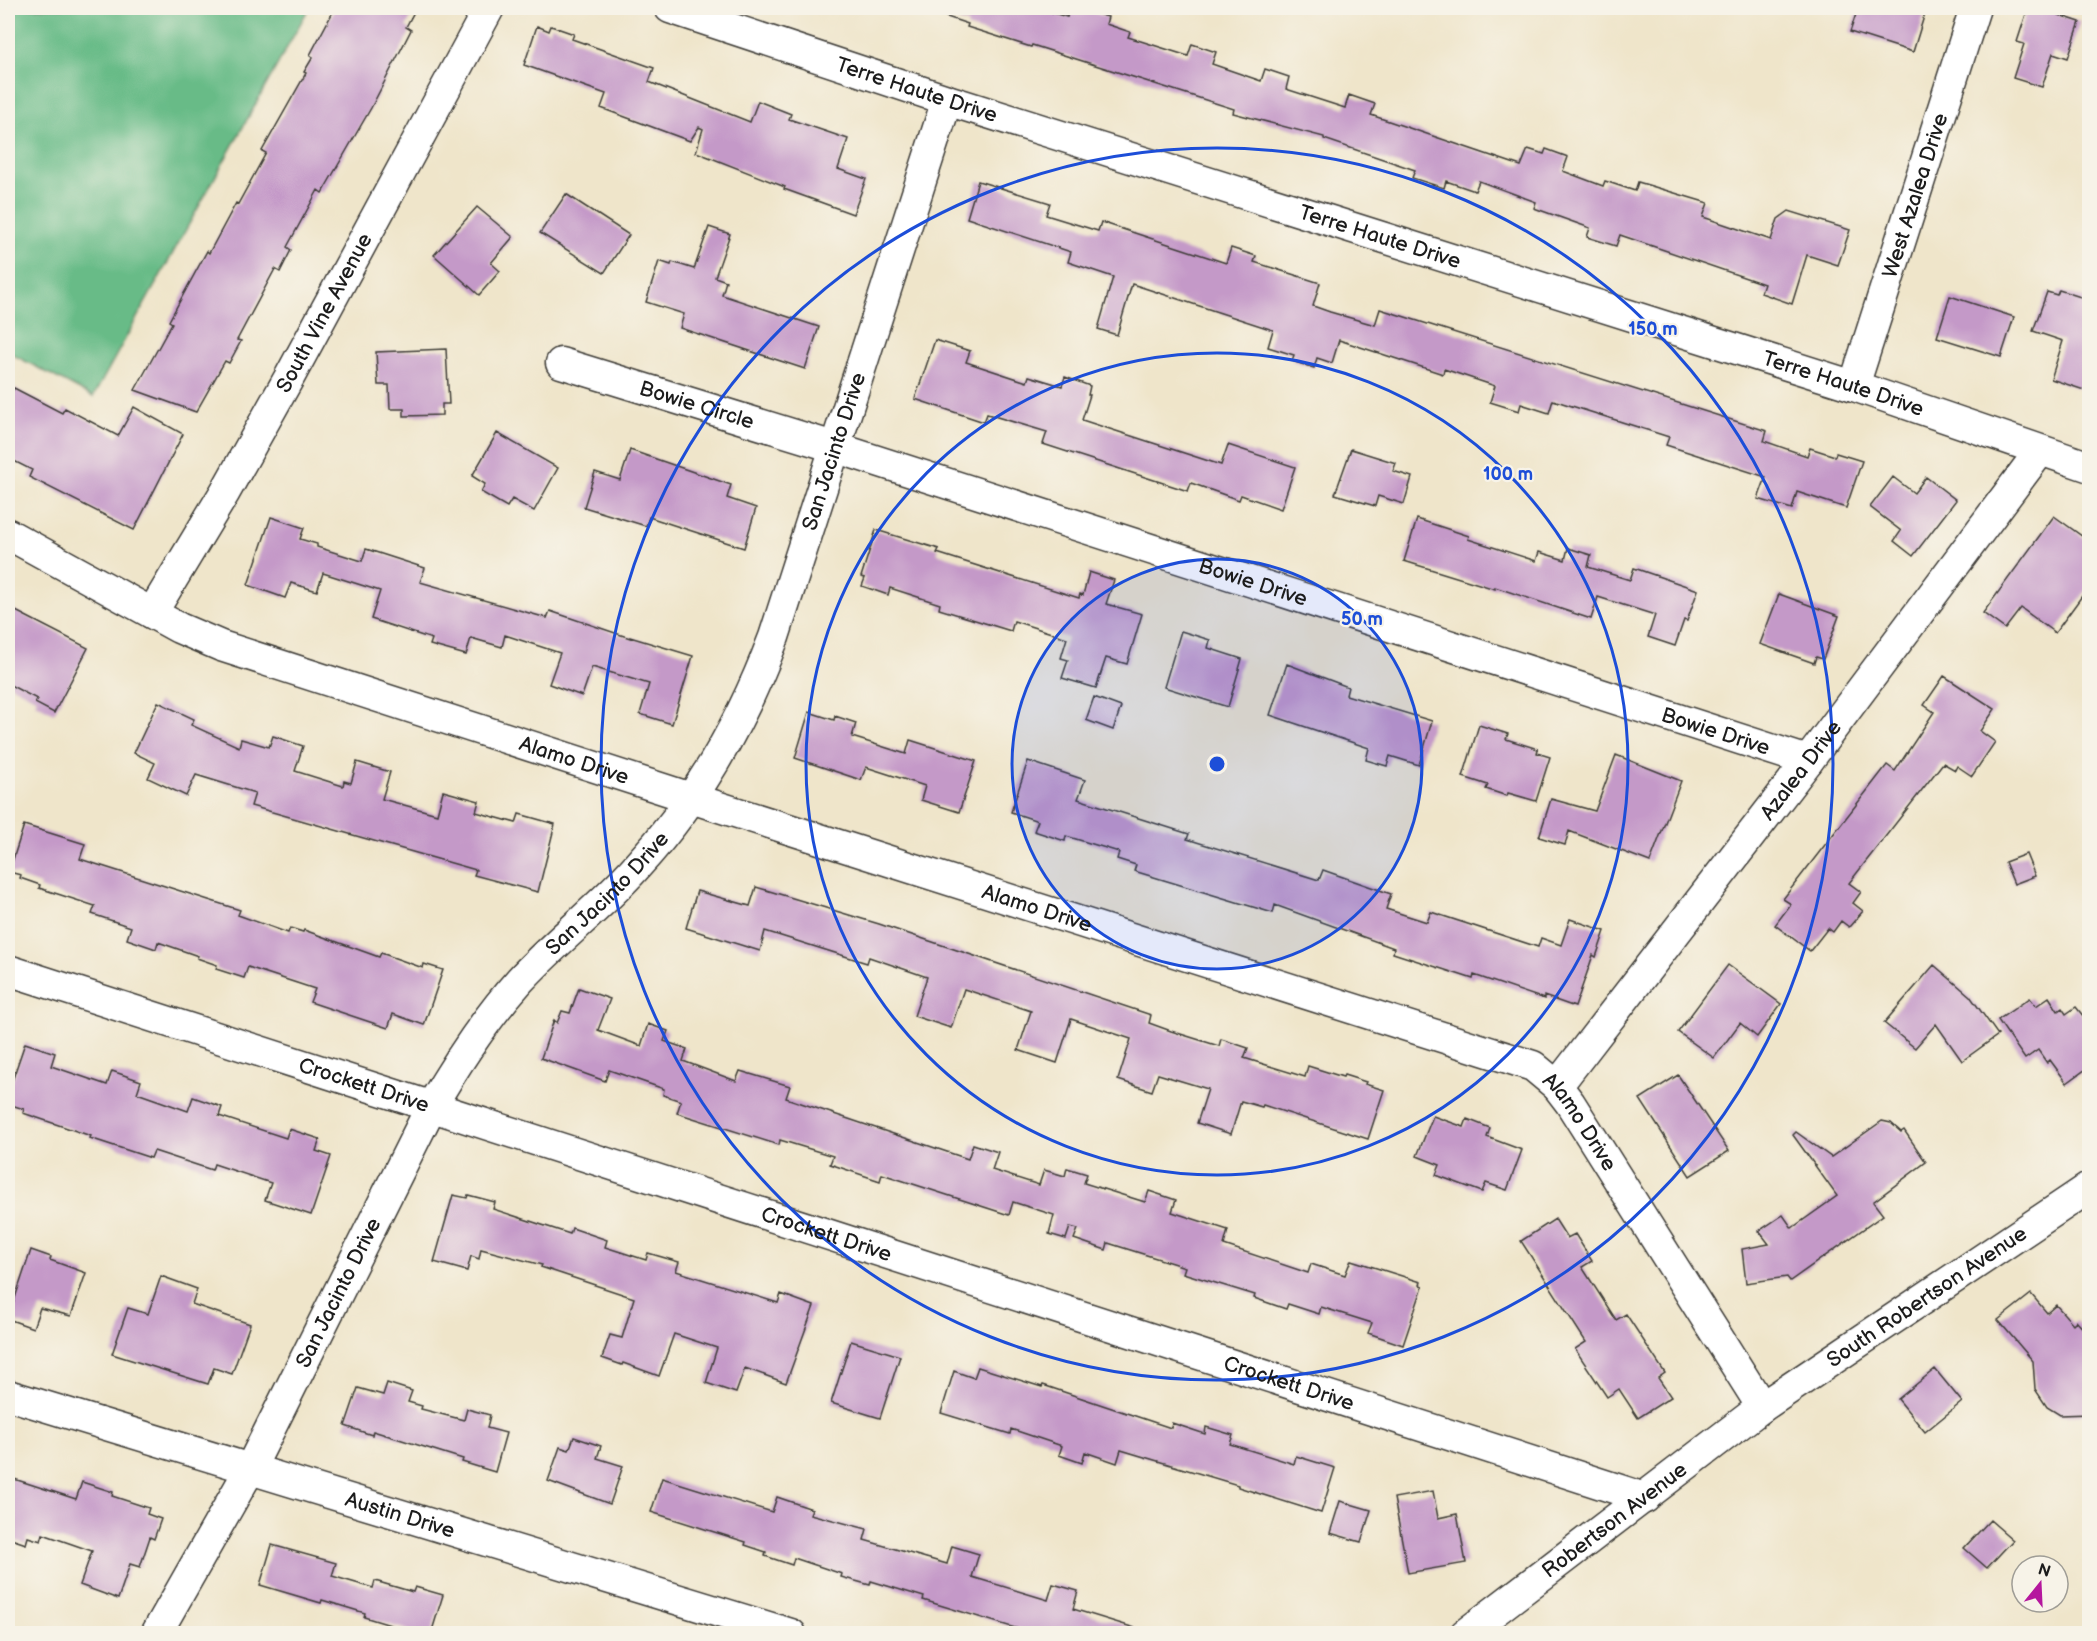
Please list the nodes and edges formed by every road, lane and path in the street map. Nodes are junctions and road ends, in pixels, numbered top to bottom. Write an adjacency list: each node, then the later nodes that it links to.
1 (489, 8): 11 (street, South Vine Avenue)
2 (670, 8): 4 (street, Terre Haute Drive)
3 (1975, 8): 6 (street, West Azalea Drive)
4 (947, 100): 6 (street, Terre Haute Drive); 7 (street, San Jacinto Drive)
5 (561, 363): 7 (street, Bowie Circle)
6 (1854, 386): 8 (street, Terre Haute Drive)
7 (834, 447): 12 (street, Bowie Drive); 13 (street, San Jacinto Drive)
8 (2040, 451): 9 (street, Terre Haute Drive); 12 (street, Azalea Drive)
9 (2090, 467)
10 (8, 534): 11 (street, Alamo Drive)
11 (152, 613): 13 (street, Alamo Drive)
12 (1808, 760): 15 (street, Azalea Drive)
13 (691, 798): 15 (street, Alamo Drive); 16 (street, San Jacinto Drive)
14 (8, 970): 16 (street, Crockett Drive)
15 (1557, 1086): 19 (street, Alamo Drive)
16 (431, 1107): 20 (street, San Jacinto Drive); 21 (street, Crockett Drive)
17 (2084, 1199): 19 (street, South Robertson Avenue)
18 (8, 1395): 20 (street, Austin Drive)
19 (1762, 1407): 21 (street, Robertson Avenue)
20 (250, 1469): 22 (street, San Jacinto Drive); 23 (street, Austin Drive)
21 (1645, 1498): 24 (street, Robertson Avenue)
22 (156, 1634)
23 (791, 1634)
24 (1465, 1634)

